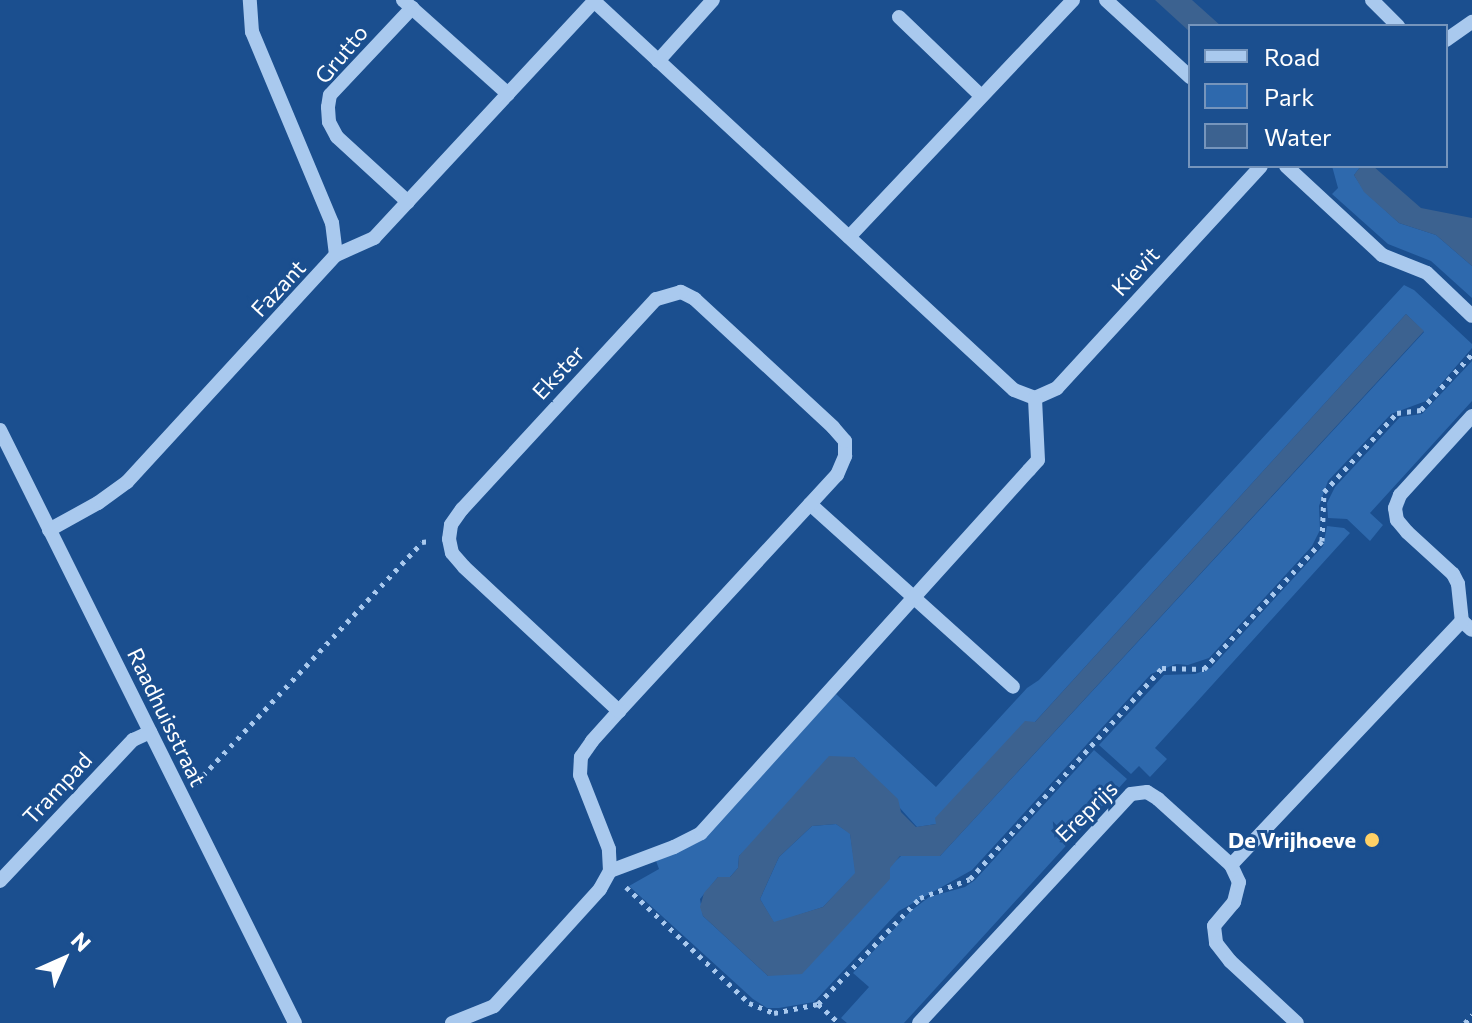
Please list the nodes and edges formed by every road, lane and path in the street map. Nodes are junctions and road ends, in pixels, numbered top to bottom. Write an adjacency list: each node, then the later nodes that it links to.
1 (250, 0): 20 (street, Fazant)
2 (713, 0): 12 (street)
3 (1106, 0): 13 (street)
4 (1372, 0): 10 (street)
5 (595, 1): 12 (street); 14 (street)
6 (1067, 1): 15 (street)
7 (408, 4): 14 (street, Grutto); 18 (street, Grutto)
8 (899, 17): 15 (street)
9 (1472, 22): 11 (street)
10 (1396, 24)
11 (1448, 39)
12 (658, 61): 19 (street)
13 (1188, 75)
14 (508, 94): 18 (street)
15 (981, 96): 19 (street)
16 (1259, 168): 23 (street, Kievit)
17 (1295, 169): 21 (street)
18 (408, 202): 20 (street)
19 (849, 237): 23 (street)
20 (336, 255): 27 (street, Fazant)
21 (1472, 316)
22 (1472, 354): 38 (path)
23 (1035, 398): 29 (street)
24 (1472, 416): 30 (street)
25 (0, 430): 27 (street, Raadhuisstraat)
26 (810, 504): 28 (street, Ekster); 29 (street); 32 (street, Ekster)
27 (49, 530): 33 (street, Raadhuisstraat)
28 (449, 539): 32 (street); 34 (path)
29 (914, 597): 31 (street); 36 (street)
30 (1467, 626): 35 (street)
31 (1013, 687)
32 (619, 711): 36 (street, Ekster)
33 (150, 732): 34 (street, Raadhuisstraat); 37 (street, Trampad)
34 (182, 798): 40 (street, Raadhuisstraat)
35 (1231, 865): 43 (street, Ereprijs); 44 (street)
36 (610, 871): 38 (path); 41 (street)
37 (0, 881)
38 (818, 1004): 42 (path)
39 (1472, 1015): 45 (path)
40 (295, 1023)
41 (452, 1023)
42 (839, 1023)
43 (919, 1023)
44 (1297, 1023)
45 (1465, 1023)

